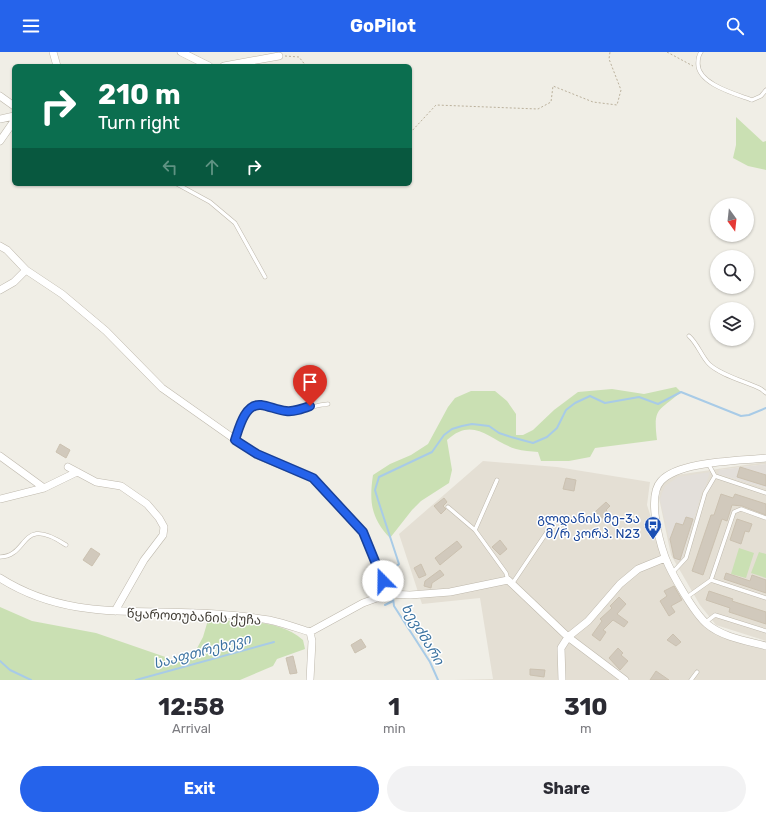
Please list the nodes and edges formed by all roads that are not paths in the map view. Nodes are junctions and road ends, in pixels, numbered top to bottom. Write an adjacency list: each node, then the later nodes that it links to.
1 (53, 52): 5 (street)
2 (181, 52): 6 (street)
3 (701, 52): 8 (lane)
4 (279, 56): 7 (street)
5 (56, 64)
6 (205, 64)
7 (235, 64)
8 (766, 90)
9 (0, 96): 10 (street)
10 (12, 105)
11 (12, 116): 12 (street)
12 (0, 119)
13 (12, 124): 14 (street)
14 (0, 141)
15 (181, 186): 18 (lane)
16 (0, 246): 17 (street)
17 (26, 270): 19 (street); 23 (street)
18 (265, 277)
19 (0, 290)
20 (689, 336): 21 (lane)
21 (766, 393)
22 (328, 404): 23 (lane)
23 (235, 440): 45 (street)
24 (0, 456): 31 (street)
25 (766, 458): 26 (street)
26 (709, 465): 29 (lane); 40 (street)
27 (68, 467): 28 (street)
28 (78, 472): 31 (street); 48 (street)
29 (715, 476): 32 (lane); 41 (lane)
30 (497, 480): 37 (lane)
31 (44, 488): 33 (street)
32 (766, 493)
33 (0, 499)
34 (448, 507): 37 (lane)
35 (766, 518): 43 (lane)
36 (553, 523): 44 (lane)
37 (475, 530): 44 (lane)
38 (66, 545): 39 (lane)
39 (0, 557)
40 (665, 558): 41 (street); 52 (street)
41 (673, 572): 46 (street)
42 (0, 578): 48 (street, წყაროთუბანის ქუჩა)
43 (711, 580): 46 (lane); 47 (lane)
44 (510, 582): 45 (street); 52 (street)
45 (388, 594): 51 (street)
46 (687, 597): 49 (street)
47 (766, 598)
48 (115, 611): 51 (street, წყაროთუბანის ქუჩა)
49 (705, 623): 50 (lane); 53 (street)
50 (766, 631)
51 (310, 632): 55 (street)
52 (568, 637): 56 (street); 57 (street)
53 (766, 646)
54 (697, 672): 58 (lane)
55 (310, 680)
56 (562, 680)
57 (625, 680)
58 (691, 680)

